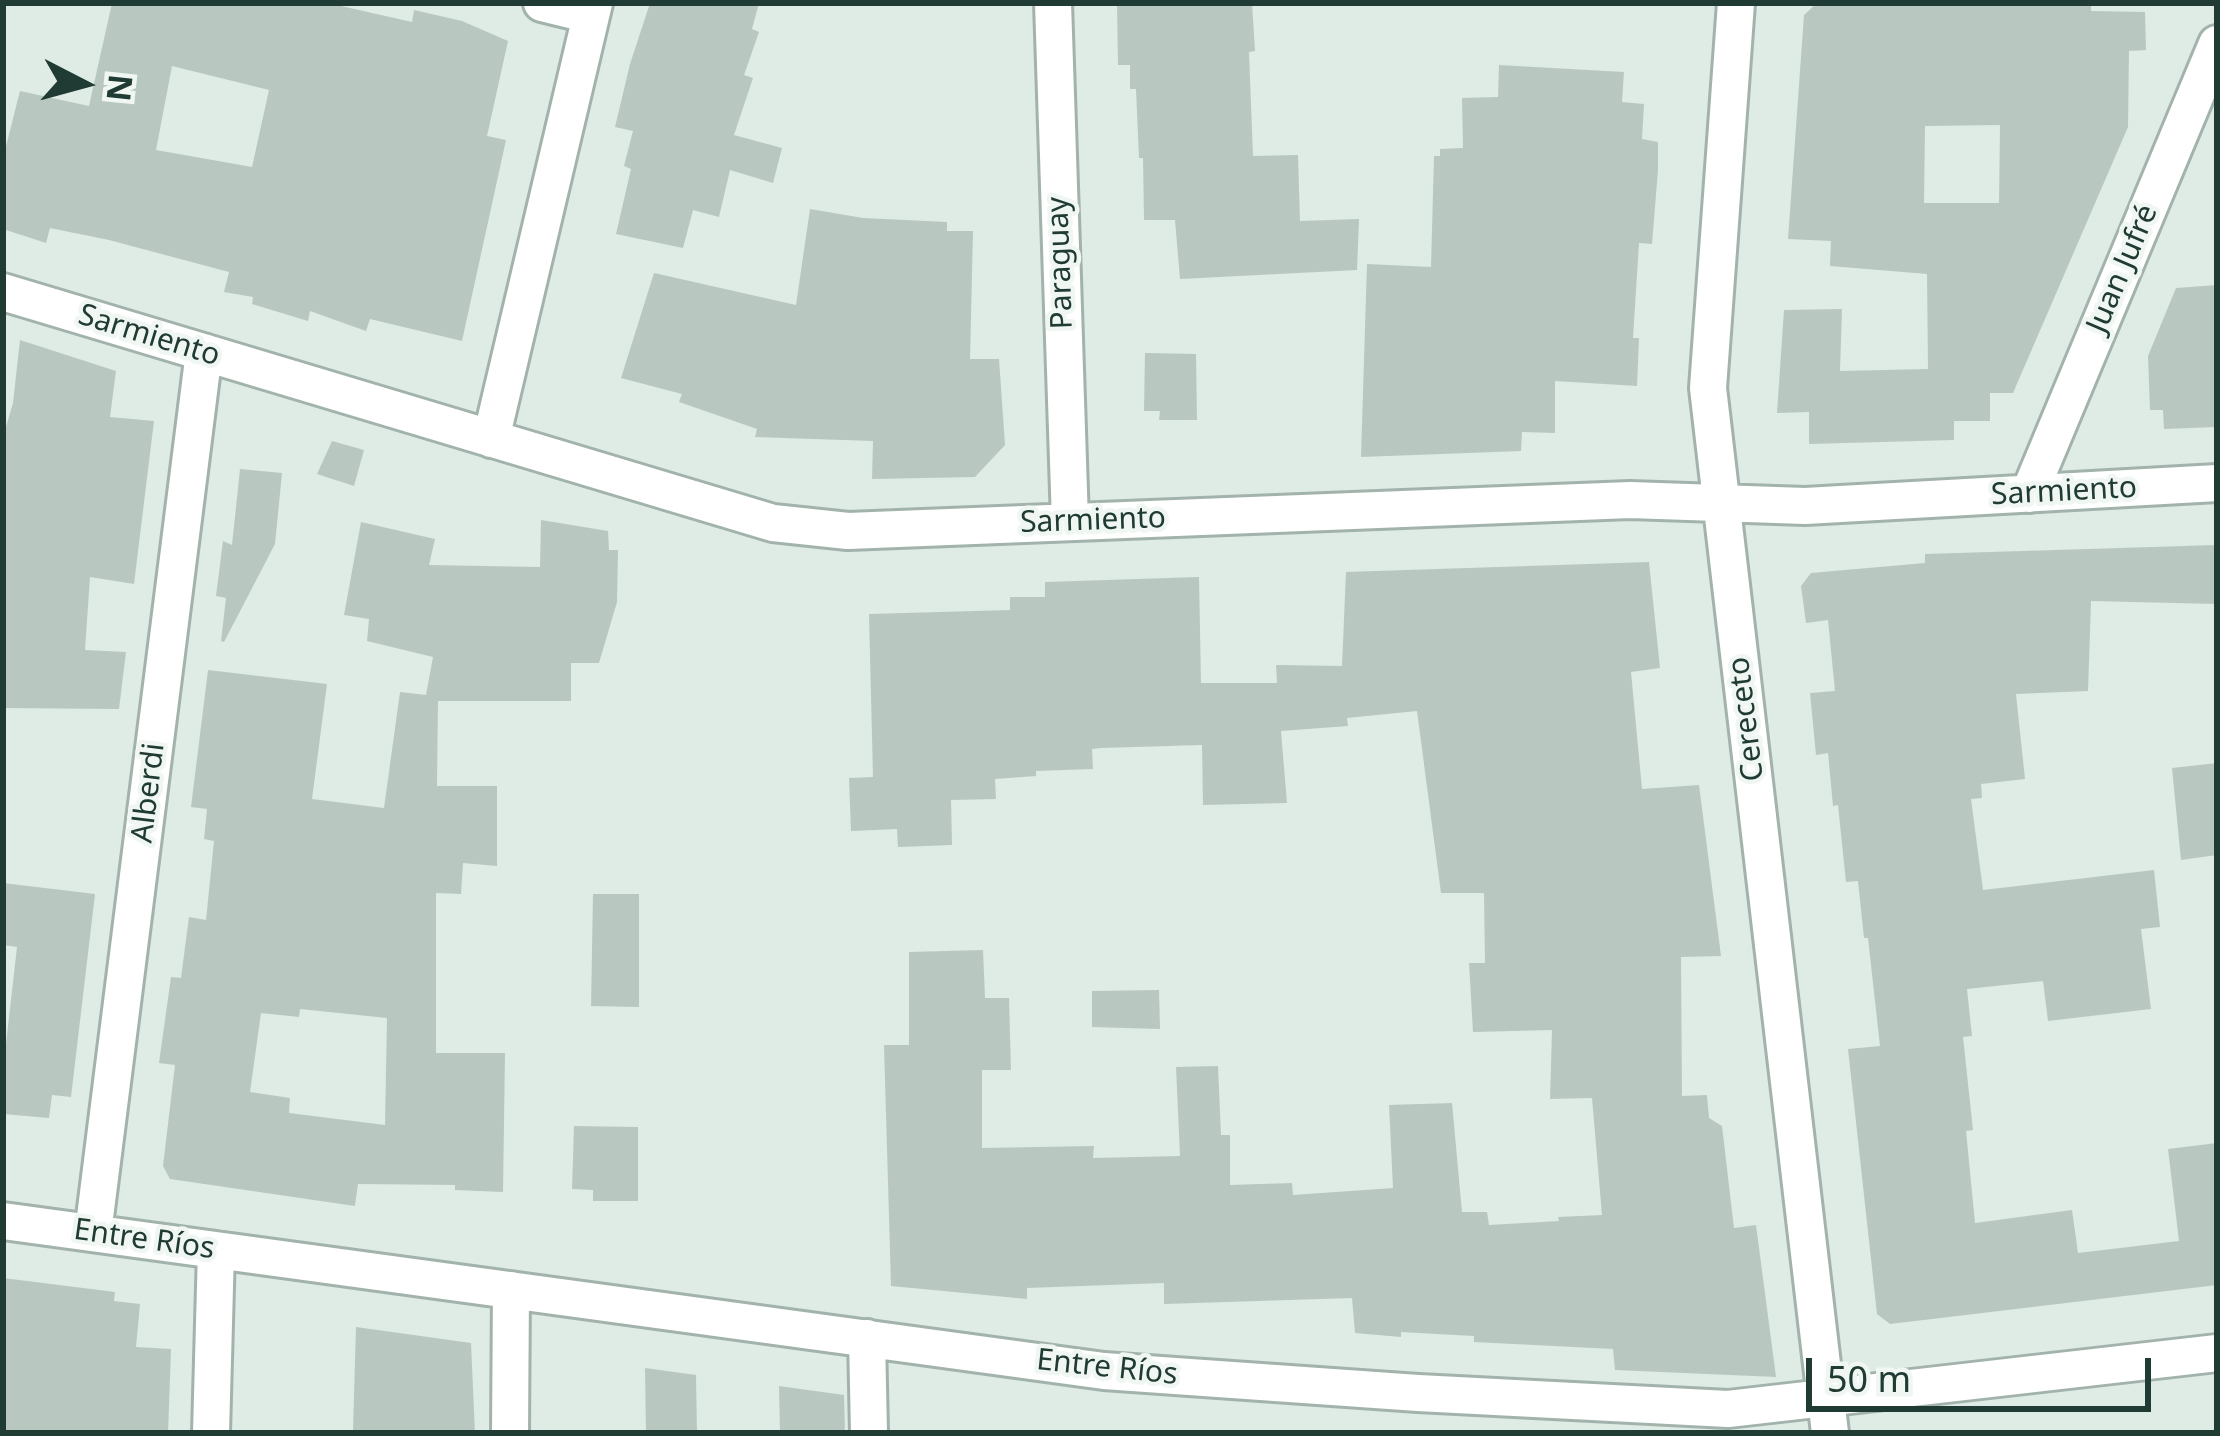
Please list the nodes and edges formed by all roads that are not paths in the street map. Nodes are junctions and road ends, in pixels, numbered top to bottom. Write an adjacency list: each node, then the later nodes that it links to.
1 (542, 3): 4 (street)
2 (1053, 3): 12 (street, Paraguay)
3 (1736, 3): 11 (street, Cereceto)
4 (592, 9): 8 (street)
5 (2217, 44): 10 (street, Juan Jufré)
6 (3, 292): 7 (street, Sarmiento)
7 (204, 352): 8 (street, Sarmiento); 14 (street, Alberdi)
8 (491, 439): 12 (street, Sarmiento)
9 (2217, 483): 10 (street, Sarmiento)
10 (2029, 494): 11 (street, Sarmiento)
11 (1722, 503): 12 (street, Sarmiento); 19 (street, Cereceto)
12 (1070, 522)
13 (3, 1221): 14 (street, Entre Ríos)
14 (93, 1233): 15 (street, Entre Ríos)
15 (217, 1250): 16 (street, Entre Ríos); 20 (street)
16 (511, 1290): 17 (street, Entre Ríos); 21 (street)
17 (867, 1338): 19 (street, Entre Ríos); 22 (street)
18 (2217, 1353): 19 (street, Entre Ríos)
19 (1828, 1415)
20 (211, 1433)
21 (510, 1433)
22 (869, 1433)

